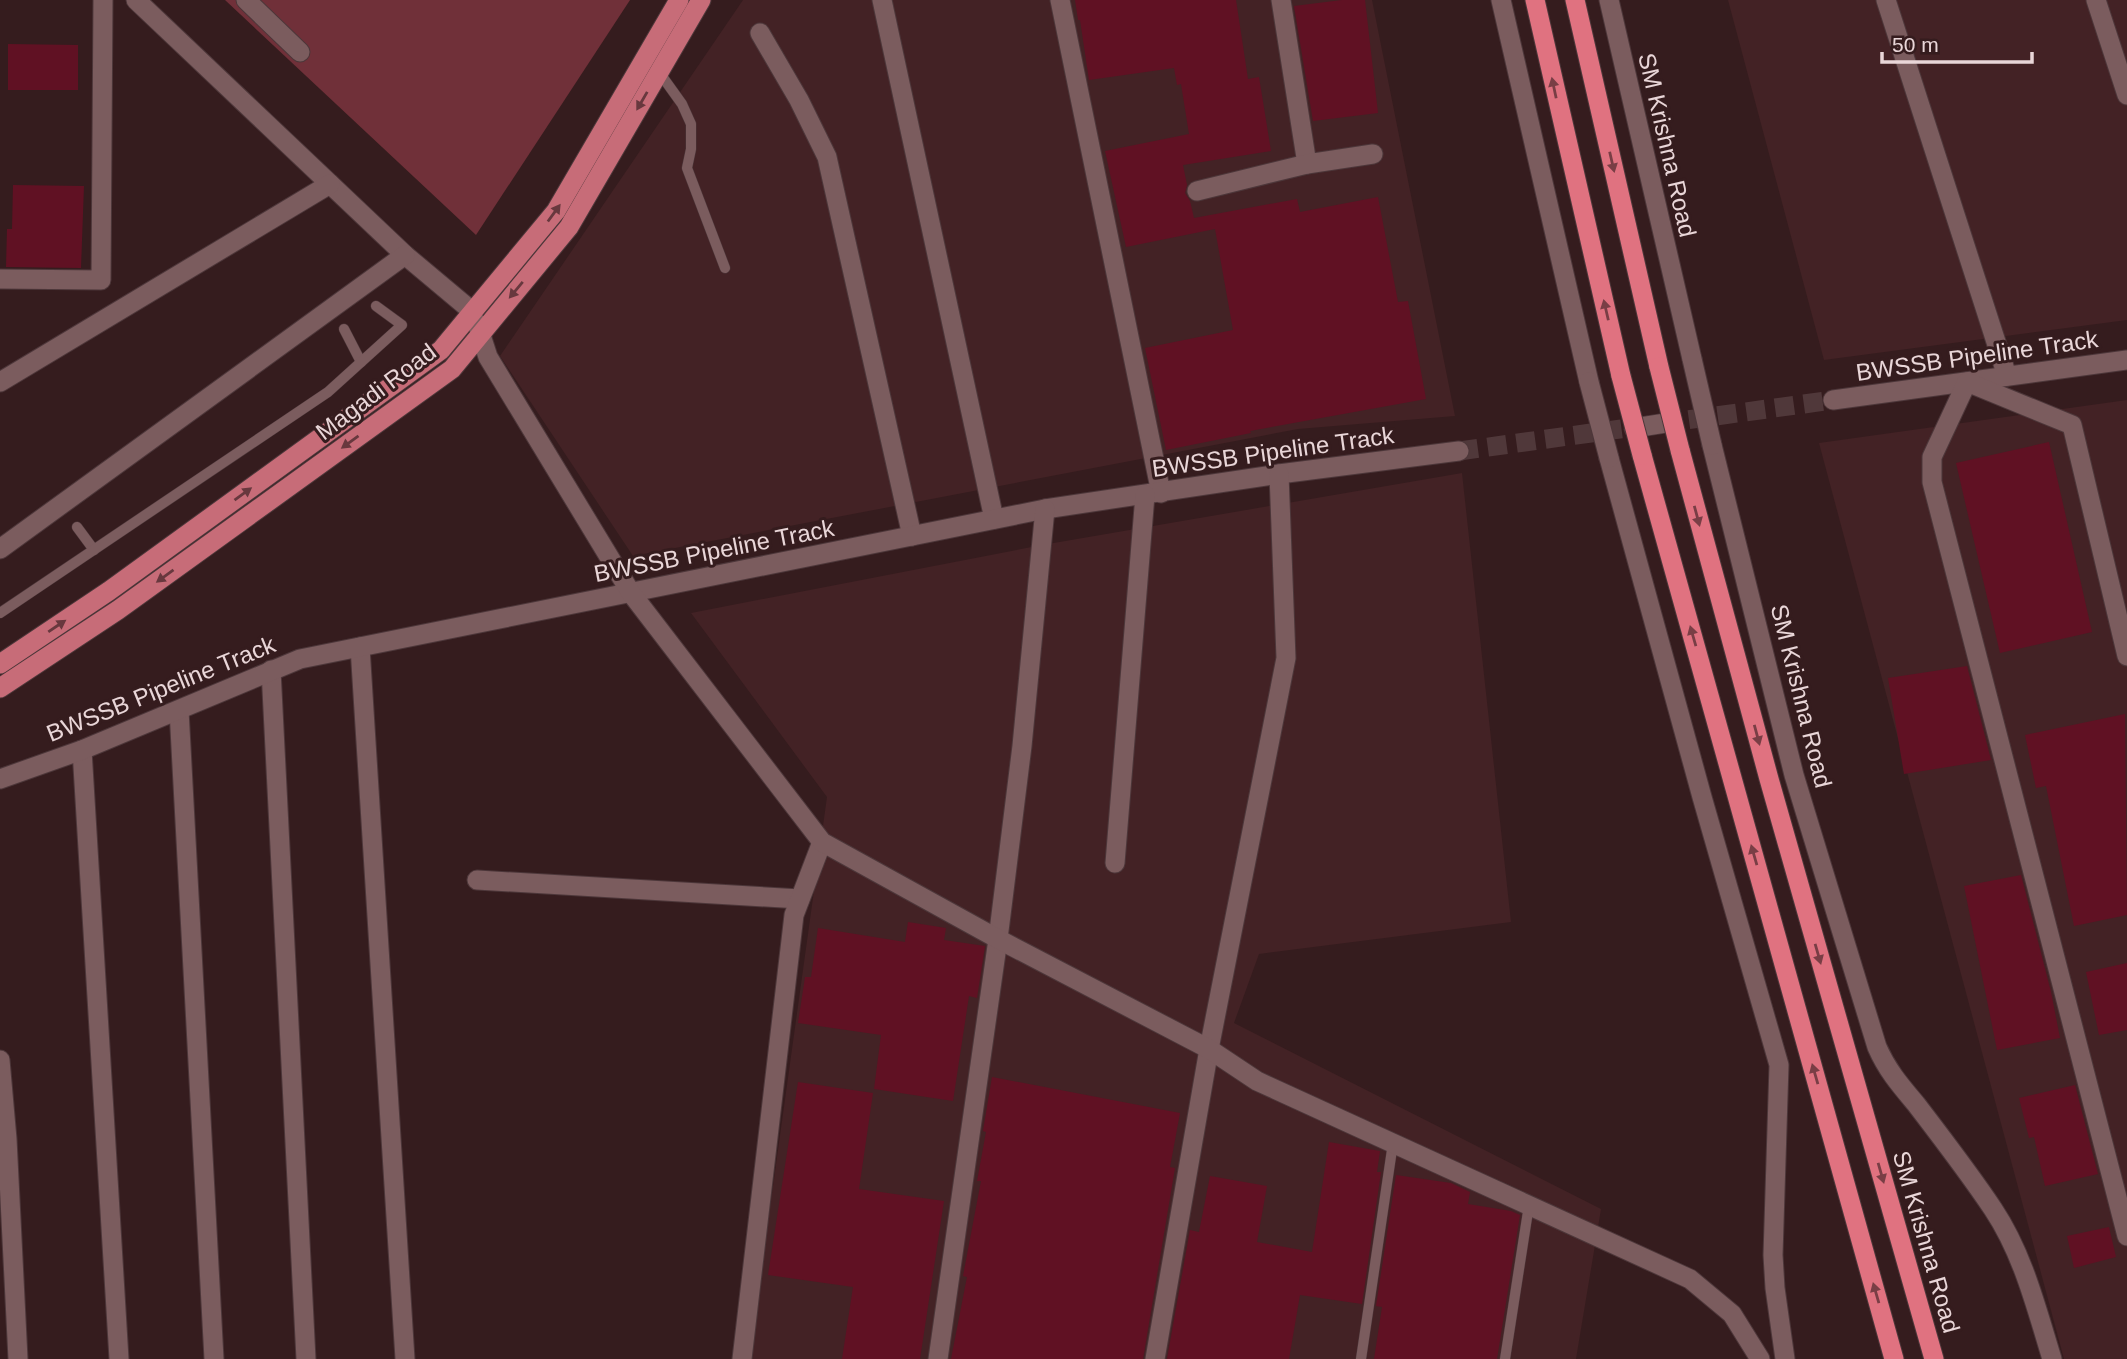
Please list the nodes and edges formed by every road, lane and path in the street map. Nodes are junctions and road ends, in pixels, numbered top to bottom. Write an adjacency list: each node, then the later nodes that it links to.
1 (103, 0): 25 (street)
2 (136, 0): 21 (street)
3 (246, 0): 16 (street)
4 (680, 0): 27 (main road, Magadi Road, one-way to 4)
5 (701, 0): 17 (main road, Magadi Road)
6 (883, 0): 42 (street)
7 (1060, 0): 40 (street)
8 (1281, 0): 20 (street)
9 (1501, 0): 79 (street, bridge)
10 (1535, 0): 37 (highway, one-way to 10, bridge)
11 (1576, 0): 36 (highway, SM Krishna Road, one-way to 36, bridge)
12 (1609, 0): 82 (street, SM Krishna Road, bridge)
13 (1886, 0): 32 (street)
14 (2096, 0): 18 (street)
15 (760, 33): 44 (street)
16 (300, 52)
17 (659, 72): 24 (lane); 29 (main road, Magadi Road, one-way to 29)
18 (2127, 95)
19 (1373, 154): 20 (street)
20 (1307, 164): 22 (street)
21 (330, 184): 23 (street); 33 (street)
22 (1197, 191)
23 (405, 254): 27 (street); 45 (street)
24 (725, 268)
25 (0, 279)
26 (376, 306): 31 (lane)
27 (473, 312): 29 (street); 51 (main road, Magadi Road, one-way to 27)
28 (344, 329): 31 (lane)
29 (480, 332): 47 (street); 53 (main road, Magadi Road, one-way to 53)
30 (2127, 359): 32 (street, BWSSB Pipeline Track)
31 (361, 362): 46 (lane)
32 (2007, 376): 34 (street, BWSSB Pipeline Track)
33 (0, 382)
34 (1967, 382): 35 (street, BWSSB Pipeline Track); 50 (street); 67 (street)
35 (1833, 400)
36 (1672, 422): 37 (street); 81 (highway, SM Krishna Road, one-way to 81, bridge)
37 (1634, 428): 80 (highway, one-way to 37, bridge)
38 (1459, 451): 39 (street, BWSSB Pipeline Track)
39 (1279, 474): 40 (street, BWSSB Pipeline Track); 62 (street)
40 (1153, 494): 41 (street, BWSSB Pipeline Track); 58 (street)
41 (1045, 509): 42 (street, BWSSB Pipeline Track); 61 (street)
42 (994, 519): 44 (street, BWSSB Pipeline Track)
43 (77, 527): 46 (lane)
44 (912, 536): 47 (street, BWSSB Pipeline Track)
45 (0, 549)
46 (93, 550): 48 (lane)
47 (631, 593): 49 (street, BWSSB Pipeline Track); 57 (street)
48 (0, 613)
49 (360, 647): 52 (street, BWSSB Pipeline Track); 72 (street)
50 (2127, 656)
51 (0, 664)
52 (271, 670): 54 (street, BWSSB Pipeline Track); 71 (street)
53 (0, 688)
54 (179, 710): 55 (street, BWSSB Pipeline Track); 70 (street)
55 (82, 750): 56 (street, BWSSB Pipeline Track); 69 (street)
56 (0, 779)
57 (822, 842): 60 (street); 61 (street)
58 (1115, 863)
59 (477, 880): 60 (street)
60 (800, 899): 73 (street)
61 (998, 939): 62 (street); 74 (street)
62 (1209, 1049): 65 (street); 75 (street)
63 (0, 1060): 64 (street)
64 (4, 1139): 68 (street)
65 (1394, 1143): 66 (street); 76 (lane)
66 (1529, 1205): 77 (lane); 78 (street)
67 (2127, 1236)
68 (18, 1359)
69 (119, 1359)
70 (214, 1359)
71 (306, 1359)
72 (405, 1359)
73 (742, 1359)
74 (938, 1359)
75 (1155, 1359)
76 (1361, 1359)
77 (1505, 1359)
78 (1760, 1359)
79 (1785, 1359)
80 (1894, 1359)
81 (1934, 1359)
82 (2052, 1359)

